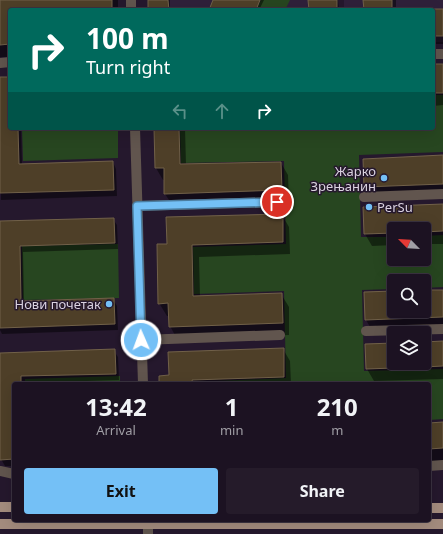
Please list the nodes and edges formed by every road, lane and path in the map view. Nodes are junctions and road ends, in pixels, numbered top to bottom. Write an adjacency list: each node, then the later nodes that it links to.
1 (135, 130): 5 (street)
2 (443, 194): 3 (street)
3 (364, 197)
4 (277, 202): 5 (street)
5 (137, 206): 9 (street)
6 (443, 329): 7 (street)
7 (366, 331)
8 (280, 336): 9 (street)
9 (141, 340): 10 (street)
10 (143, 382)
11 (443, 465): 12 (street)
12 (431, 466)
13 (0, 471): 14 (street)
14 (12, 474)
15 (0, 507): 16 (main road)
16 (12, 507)
17 (431, 508): 18 (main road)
18 (443, 508)
19 (0, 524): 21 (main road)
20 (443, 524): 21 (main road)
21 (148, 529)

